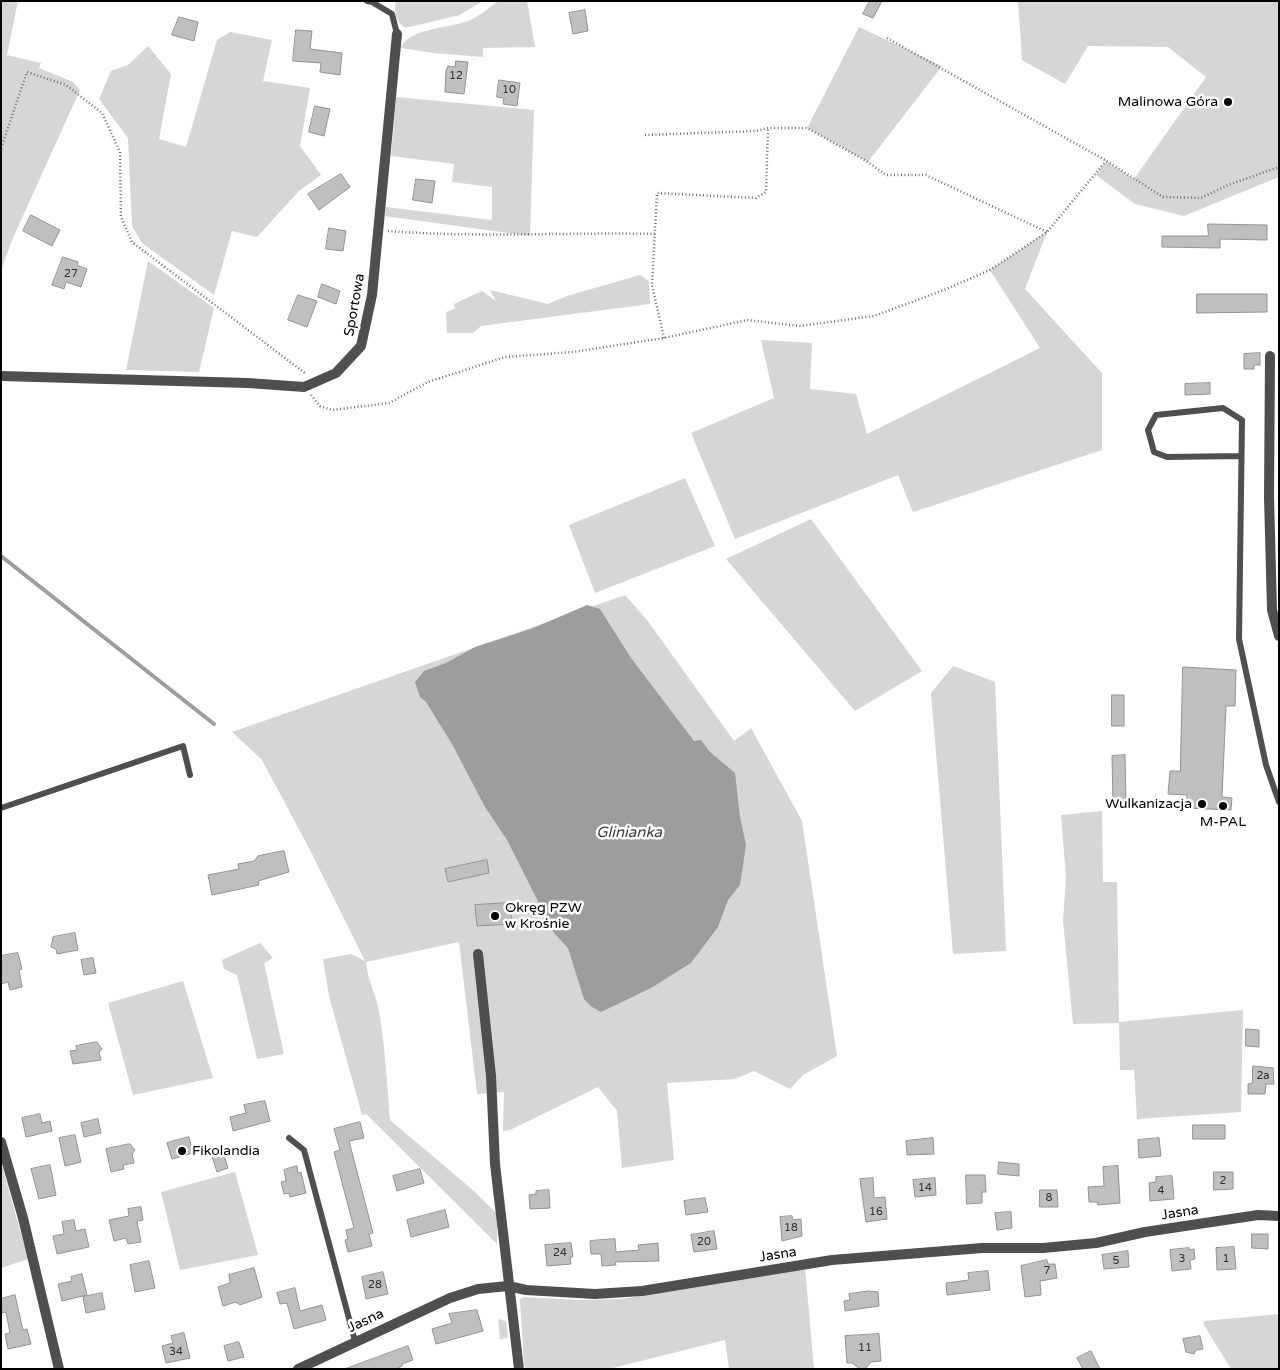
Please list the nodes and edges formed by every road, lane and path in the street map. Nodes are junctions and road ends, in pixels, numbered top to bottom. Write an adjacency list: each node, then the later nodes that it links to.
1 (367, 1): 2 (lane, Sportowa)
2 (397, 34): 11 (street, Sportowa)
3 (887, 38): 7 (path)
4 (768, 128): 5 (path); 9 (path); 10 (path)
5 (645, 134)
6 (1, 148): 15 (path)
7 (1106, 161): 8 (path); 9 (path)
8 (1279, 167)
9 (1047, 232): 12 (path)
10 (656, 234): 11 (path); 12 (path)
11 (379, 236): 15 (street, Sportowa)
12 (664, 338): 16 (path)
13 (1270, 356): 18 (street)
14 (1, 376): 16 (street, Sportowa)
15 (316, 382): 16 (street, Sportowa)
16 (304, 387)
17 (1241, 456): 17 (lane); 21 (lane)
18 (1275, 581): 19 (street)
19 (1279, 636)
20 (190, 774): 22 (lane)
21 (1279, 802)
22 (1, 808)
23 (478, 954): 27 (street)
24 (288, 1138): 28 (lane)
25 (1, 1142): 29 (street)
26 (1279, 1216): 27 (street, Jasna)
27 (508, 1286): 28 (street, Jasna); 31 (street)
28 (354, 1341): 30 (street, Jasna)
29 (59, 1369)
30 (298, 1369)
31 (519, 1369)

